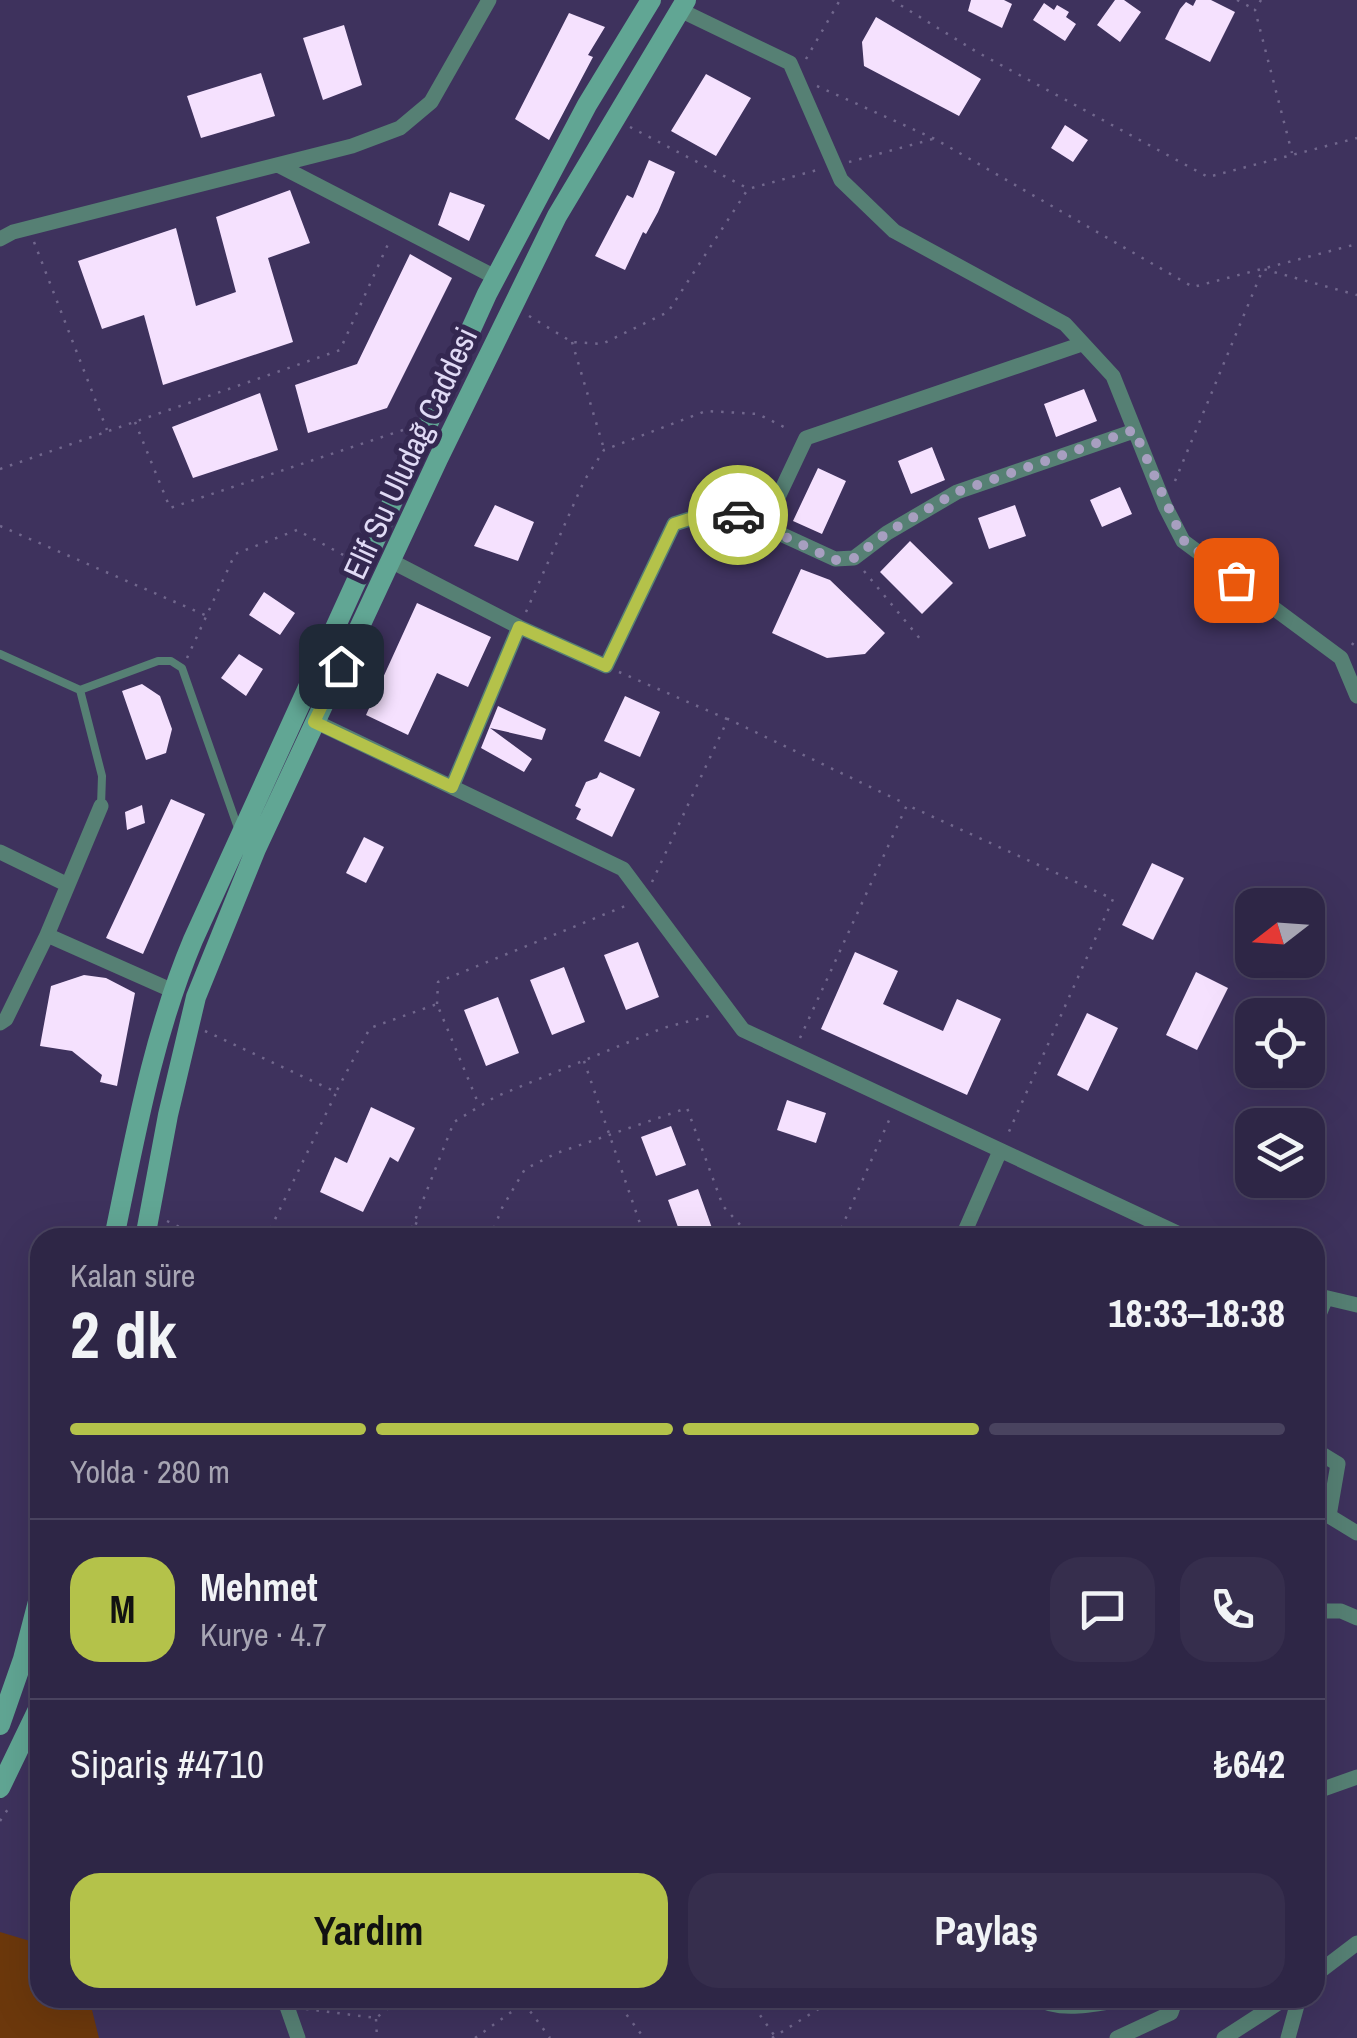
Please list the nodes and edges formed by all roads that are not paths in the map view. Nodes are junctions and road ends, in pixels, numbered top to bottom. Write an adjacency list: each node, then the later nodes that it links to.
1 (489, 0): 4 (street)
2 (648, 1): 6 (main road, Elif Su Uludağ Caddesi)
3 (683, 5): 7 (street); 10 (main road, Elif Su Uludağ Caddesi)
4 (278, 165): 5 (street); 6 (street)
5 (0, 240)
6 (495, 278): 18 (main road, Elif Su Uludağ Caddesi)
7 (1082, 344): 8 (street); 9 (street)
8 (1134, 430): 9 (street); 14 (street)
9 (764, 527): 11 (street)
10 (391, 561): 11 (street); 15 (main road, Elif Su Uludağ Caddesi)
11 (519, 627): 16 (street)
12 (0, 654): 13 (lane)
13 (80, 690): 17 (lane); 18 (lane)
14 (1357, 696)
15 (314, 722): 16 (street); 26 (main road, Elif Su Uludağ Caddesi)
16 (452, 787): 24 (street)
17 (101, 806): 20 (street)
18 (240, 833): 22 (main road, Elif Su Uludağ Caddesi)
19 (0, 852): 20 (street)
20 (68, 884): 21 (street)
21 (48, 935): 22 (street); 23 (street)
22 (172, 990): 25 (main road, Elif Su Uludağ Caddesi)
23 (0, 1023)
24 (1000, 1151): 27 (street); 28 (street)
25 (116, 1228)
26 (147, 1228)
27 (966, 1228)
28 (1166, 1228)
29 (1325, 1299): 30 (street)
30 (1357, 1305)
31 (1325, 1456): 32 (street)
32 (1325, 1507)
33 (1325, 1518): 34 (street)
34 (1357, 1533)
35 (1325, 1611): 36 (street)
36 (1357, 1618)
37 (30, 1633): 38 (main road)
38 (0, 1724)
39 (30, 1725): 41 (main road)
40 (1357, 1777): 42 (street)
41 (0, 1788)
42 (1325, 1788)
43 (1357, 1943): 44 (street)
44 (1325, 1967)
45 (288, 2008): 49 (street)
46 (1173, 2008): 50 (street)
47 (1270, 2008): 51 (street)
48 (1296, 2008): 52 (street)
49 (298, 2038)
50 (1117, 2038)
51 (1224, 2038)
52 (1288, 2038)

